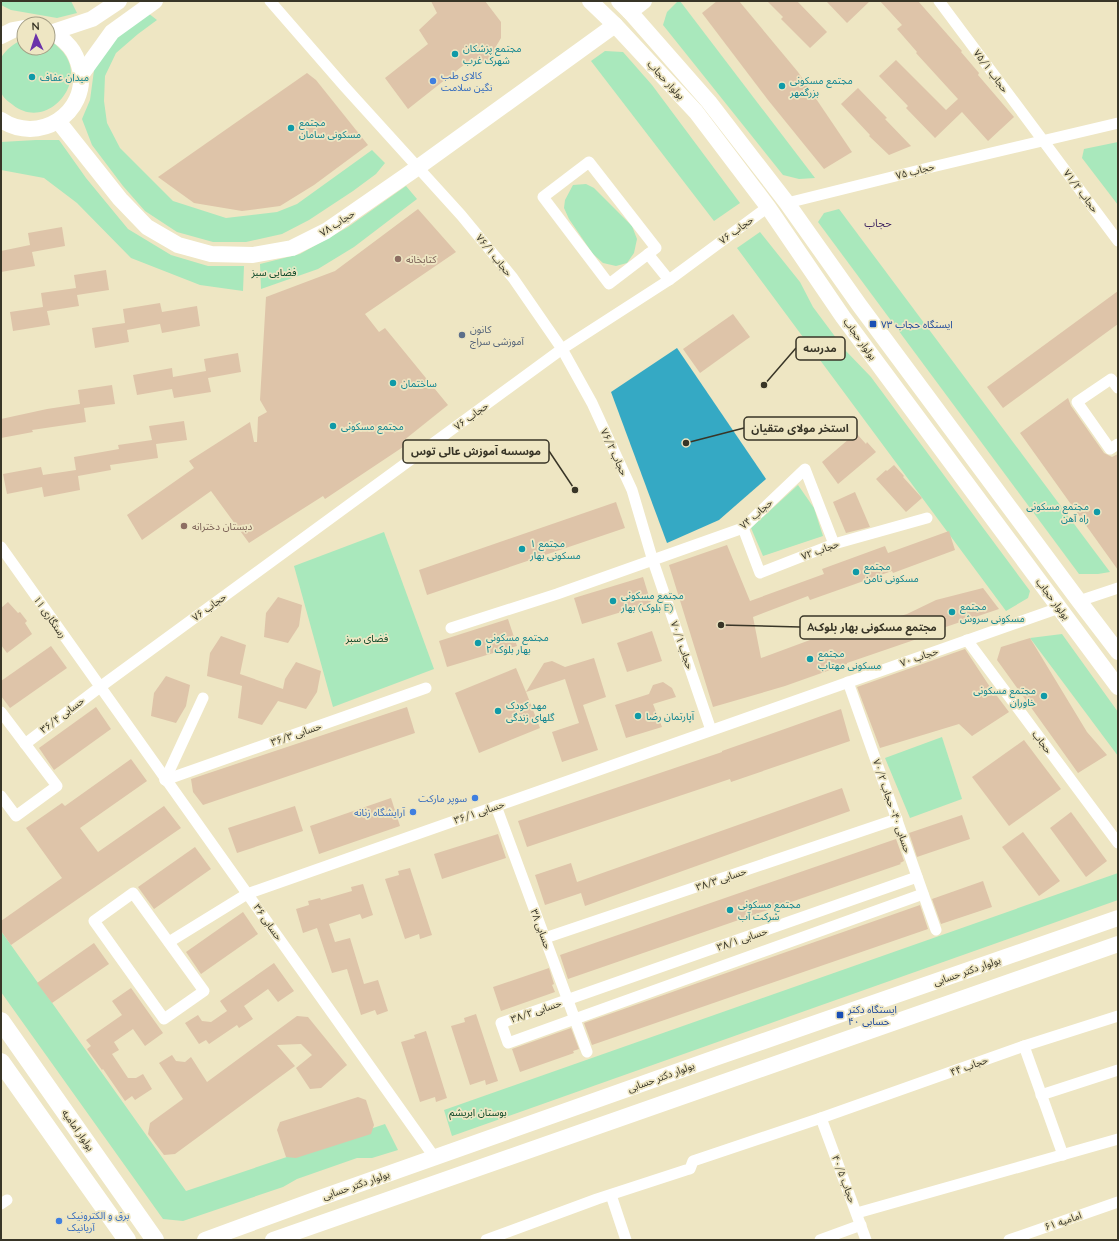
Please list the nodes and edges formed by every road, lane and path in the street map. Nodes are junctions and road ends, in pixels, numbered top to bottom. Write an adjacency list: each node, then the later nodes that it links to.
1 (119, 1): 10 (main road)
2 (155, 1): 13 (main road)
3 (270, 1): 18 (street, حجاب ۷۶/۱)
4 (590, 1): 8 (main road, بولوار حجاب)
5 (644, 1): 7 (main road)
6 (939, 1): 17 (street, حجاب ۷۵/۱)
7 (624, 6): 19 (main road, بولوار حجاب)
8 (615, 25): 18 (main road, حجاب ۷۸); 20 (main road, بولوار حجاب)
9 (16, 29): 12 (main road)
10 (56, 30)
11 (56, 35): 13 (main road)
12 (1, 36)
13 (81, 75): 14 (main road)
14 (58, 121): 15 (main road); 18 (main road, حجاب ۷۸)
15 (3, 123)
16 (1118, 123): 17 (street, حجاب ۷۵)
17 (1043, 141): 19 (street, حجاب ۷۵); 21 (street, حجاب ۷۱/۲)
18 (417, 168): 26 (street, حجاب ۷۶/۱)
19 (787, 202): 24 (main road, بولوار حجاب)
20 (768, 207): 23 (street, حجاب ۷۶); 25 (main road, بولوار حجاب)
21 (1118, 241)
22 (648, 254): 22 (street); 23 (street)
23 (669, 280): 26 (street, حجاب ۷۶)
24 (860, 306): 25 (main road); 35 (main road, بولوار حجاب)
25 (843, 317): 36 (main road, بولوار حجاب)
26 (562, 349): 33 (street, حجاب ۷۶/۲); 41 (street, حجاب ۷۶)
27 (1118, 388): 28 (street)
28 (1118, 444)
29 (927, 518): 31 (street, حجاب ۷۲)
30 (743, 528): 31 (street, حجاب ۷۲); 31 (street, حجاب ۷۴); 33 (street, حجاب ۷۴)
31 (834, 544)
32 (1, 547): 41 (street, رستگاری ۱۱)
33 (653, 560): 37 (street, حجاب ۷۴); 46 (street, حجاب ۷۰/۱)
34 (1118, 588): 35 (street)
35 (1079, 601): 39 (main road, بولوار حجاب)
36 (1059, 608): 38 (street, حجاب ۷۰); 42 (main road, بولوار حجاب)
37 (452, 628)
38 (967, 640): 40 (street, حجاب ۷۰); 52 (street, حجاب)
39 (1118, 652)
40 (848, 682): 46 (street, حجاب ۷۰); 51 (street, حسابی ۴۰- حجاب ۷۰/۲)
41 (100, 687): 47 (street, حسابی ۳۶/۴); 48 (street, حسابی ۳۶)
42 (1118, 687)
43 (426, 688): 48 (street, حسابی ۳۶/۳)
44 (203, 698): 48 (street)
45 (1, 712): 47 (street)
46 (711, 730): 50 (street, حسابی ۳۶/۱)
47 (25, 744): 49 (street)
48 (165, 780): 54 (street, حسابی ۳۶)
49 (1, 796)
50 (496, 806): 54 (street, حسابی ۳۶/۱); 58 (street, حسابی ۳۸)
51 (897, 819): 53 (street, حسابی ۴۰- حجاب ۷۰/۲); 58 (street, حسابی ۳۸/۳)
52 (1118, 843)
53 (917, 877): 55 (street, حسابی ۴۰- حجاب ۷۰/۲); 61 (street, حسابی ۳۸/۱)
54 (247, 894): 59 (street, حسابی ۳۶/۱); 75 (street, حسابی ۳۶)
55 (923, 894): 57 (street, حسابی ۴۰- حجاب ۷۰/۲); 63 (street, حسابی ۳۸/۱)
56 (1118, 918): 67 (main road, بولوار دکتر حسابی)
57 (936, 930)
58 (545, 938): 61 (street, حسابی ۳۸)
59 (169, 942): 59 (street)
60 (1118, 944): 70 (main road)
61 (568, 1000): 63 (street, حسابی ۳۸); 63 (street, حسابی ۳۸/۲)
62 (1118, 1016): 65 (street, حجاب ۴۴)
63 (574, 1019): 66 (street, حسابی ۳۸)
64 (1, 1021): 81 (main road, بولوار امامیه)
65 (1024, 1046): 71 (street); 72 (street, حجاب ۴۴)
66 (587, 1052)
67 (715, 1058): 70 (main road); 75 (main road, بولوار دکتر حسابی)
68 (1, 1062): 80 (main road)
69 (1118, 1070): 71 (street)
70 (724, 1081): 83 (main road)
71 (1042, 1095): 74 (street)
72 (821, 1118): 76 (street, حجاب ۴۴); 78 (street, حجاب ۴۰/۵)
73 (1118, 1139): 74 (street)
74 (1063, 1155): 78 (street)
75 (435, 1158): 82 (main road, بولوار دکتر حسابی)
76 (611, 1195): 84 (street); 85 (street)
77 (1118, 1202): 88 (street, امامیه ۶۱)
78 (857, 1213): 79 (street, حجاب ۴۰/۵)
79 (861, 1225): 86 (street); 87 (street, حجاب ۴۰/۵)
80 (127, 1240)
81 (155, 1240)
82 (205, 1240)
83 (273, 1240)
84 (486, 1240)
85 (626, 1240)
86 (820, 1240)
87 (866, 1240)
88 (1009, 1240)

